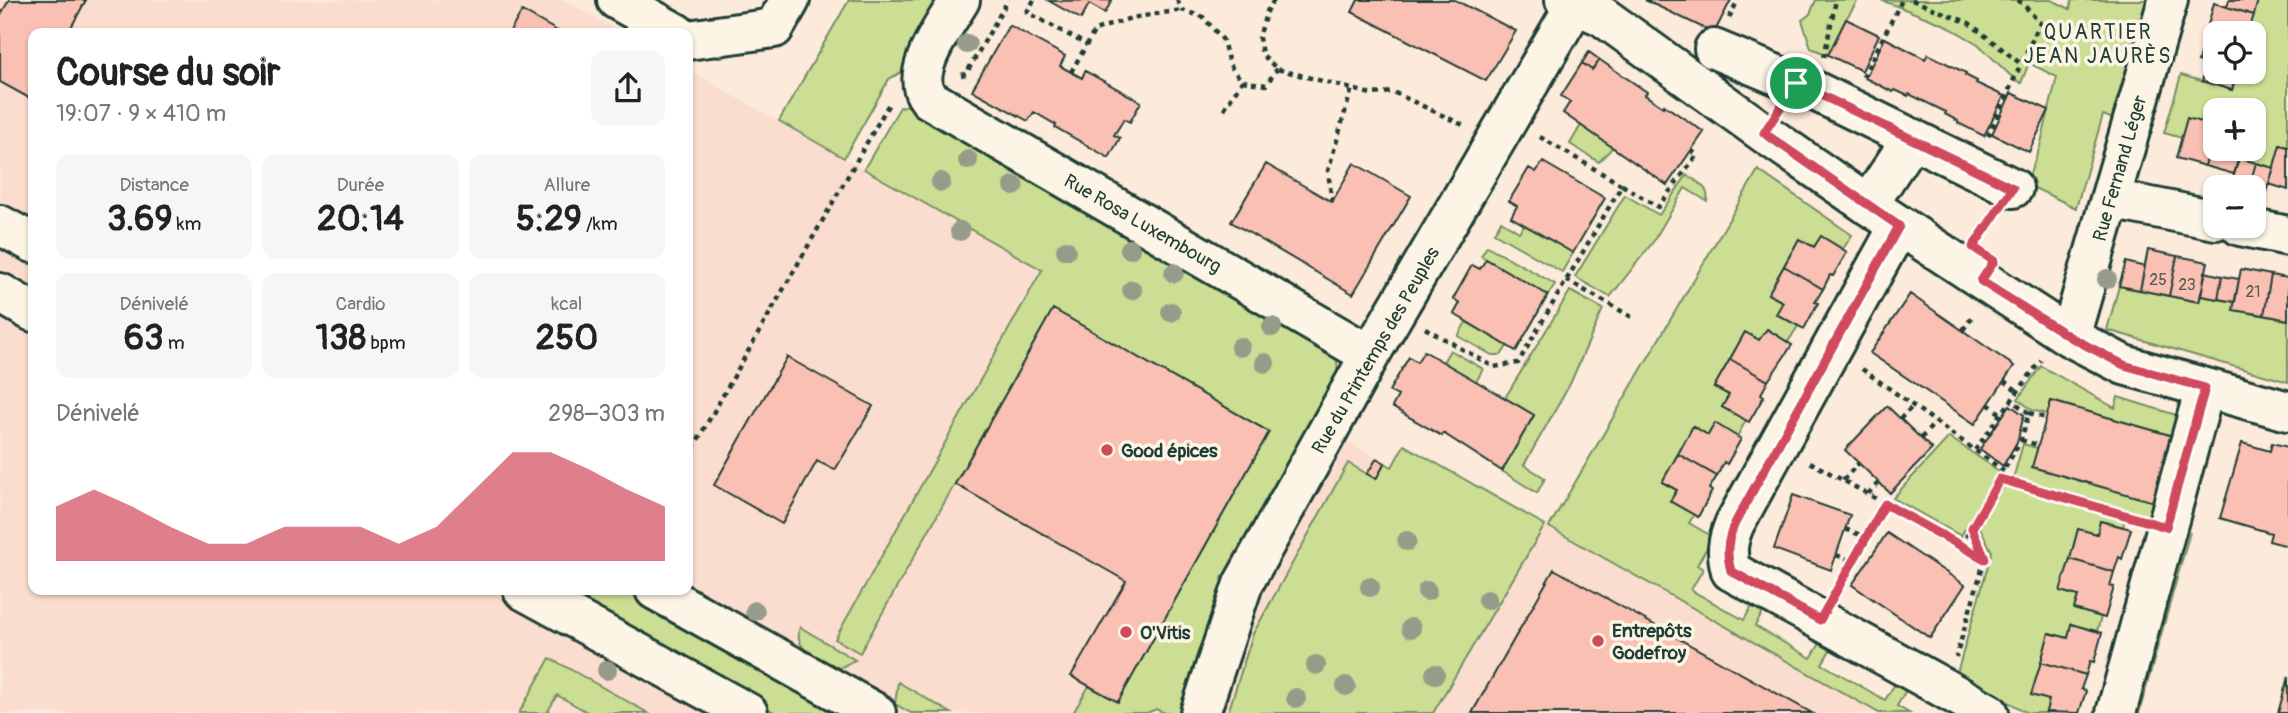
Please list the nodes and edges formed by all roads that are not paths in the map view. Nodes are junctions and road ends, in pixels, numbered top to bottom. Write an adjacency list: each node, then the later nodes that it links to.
1 (617, 0): 6 (street)
2 (790, 0): 7 (street)
3 (960, 0): 24 (street, Rue Rosa Luxembourg)
4 (2168, 0): 13 (street, Rue Fernand Léger)
5 (1572, 2): 10 (street); 24 (street, Rue du Printemps des Peuples)
6 (667, 28)
7 (693, 39)
8 (1714, 49): 9 (street)
9 (1804, 87): 10 (street); 11 (street)
10 (1764, 133): 14 (street)
11 (1912, 138): 12 (street); 14 (street)
12 (2013, 188)
13 (2110, 199): 15 (street); 23 (street, Rue Fernand Léger)
14 (1868, 205): 17 (street)
15 (2203, 217)
16 (0, 225): 20 (street)
17 (1899, 226): 23 (street); 32 (street)
18 (2266, 231): 19 (street)
19 (2288, 236)
20 (28, 240)
21 (0, 293): 22 (street)
22 (28, 309)
23 (2057, 346): 25 (street)
24 (1370, 355): 31 (street, Rue du Printemps des Peuples)
25 (2205, 388): 26 (street); 33 (street)
26 (2288, 411)
27 (532, 595): 29 (street)
28 (664, 595): 30 (street)
29 (748, 713)
30 (876, 713)
31 (1200, 713)
32 (1989, 713)
33 (2116, 713)

